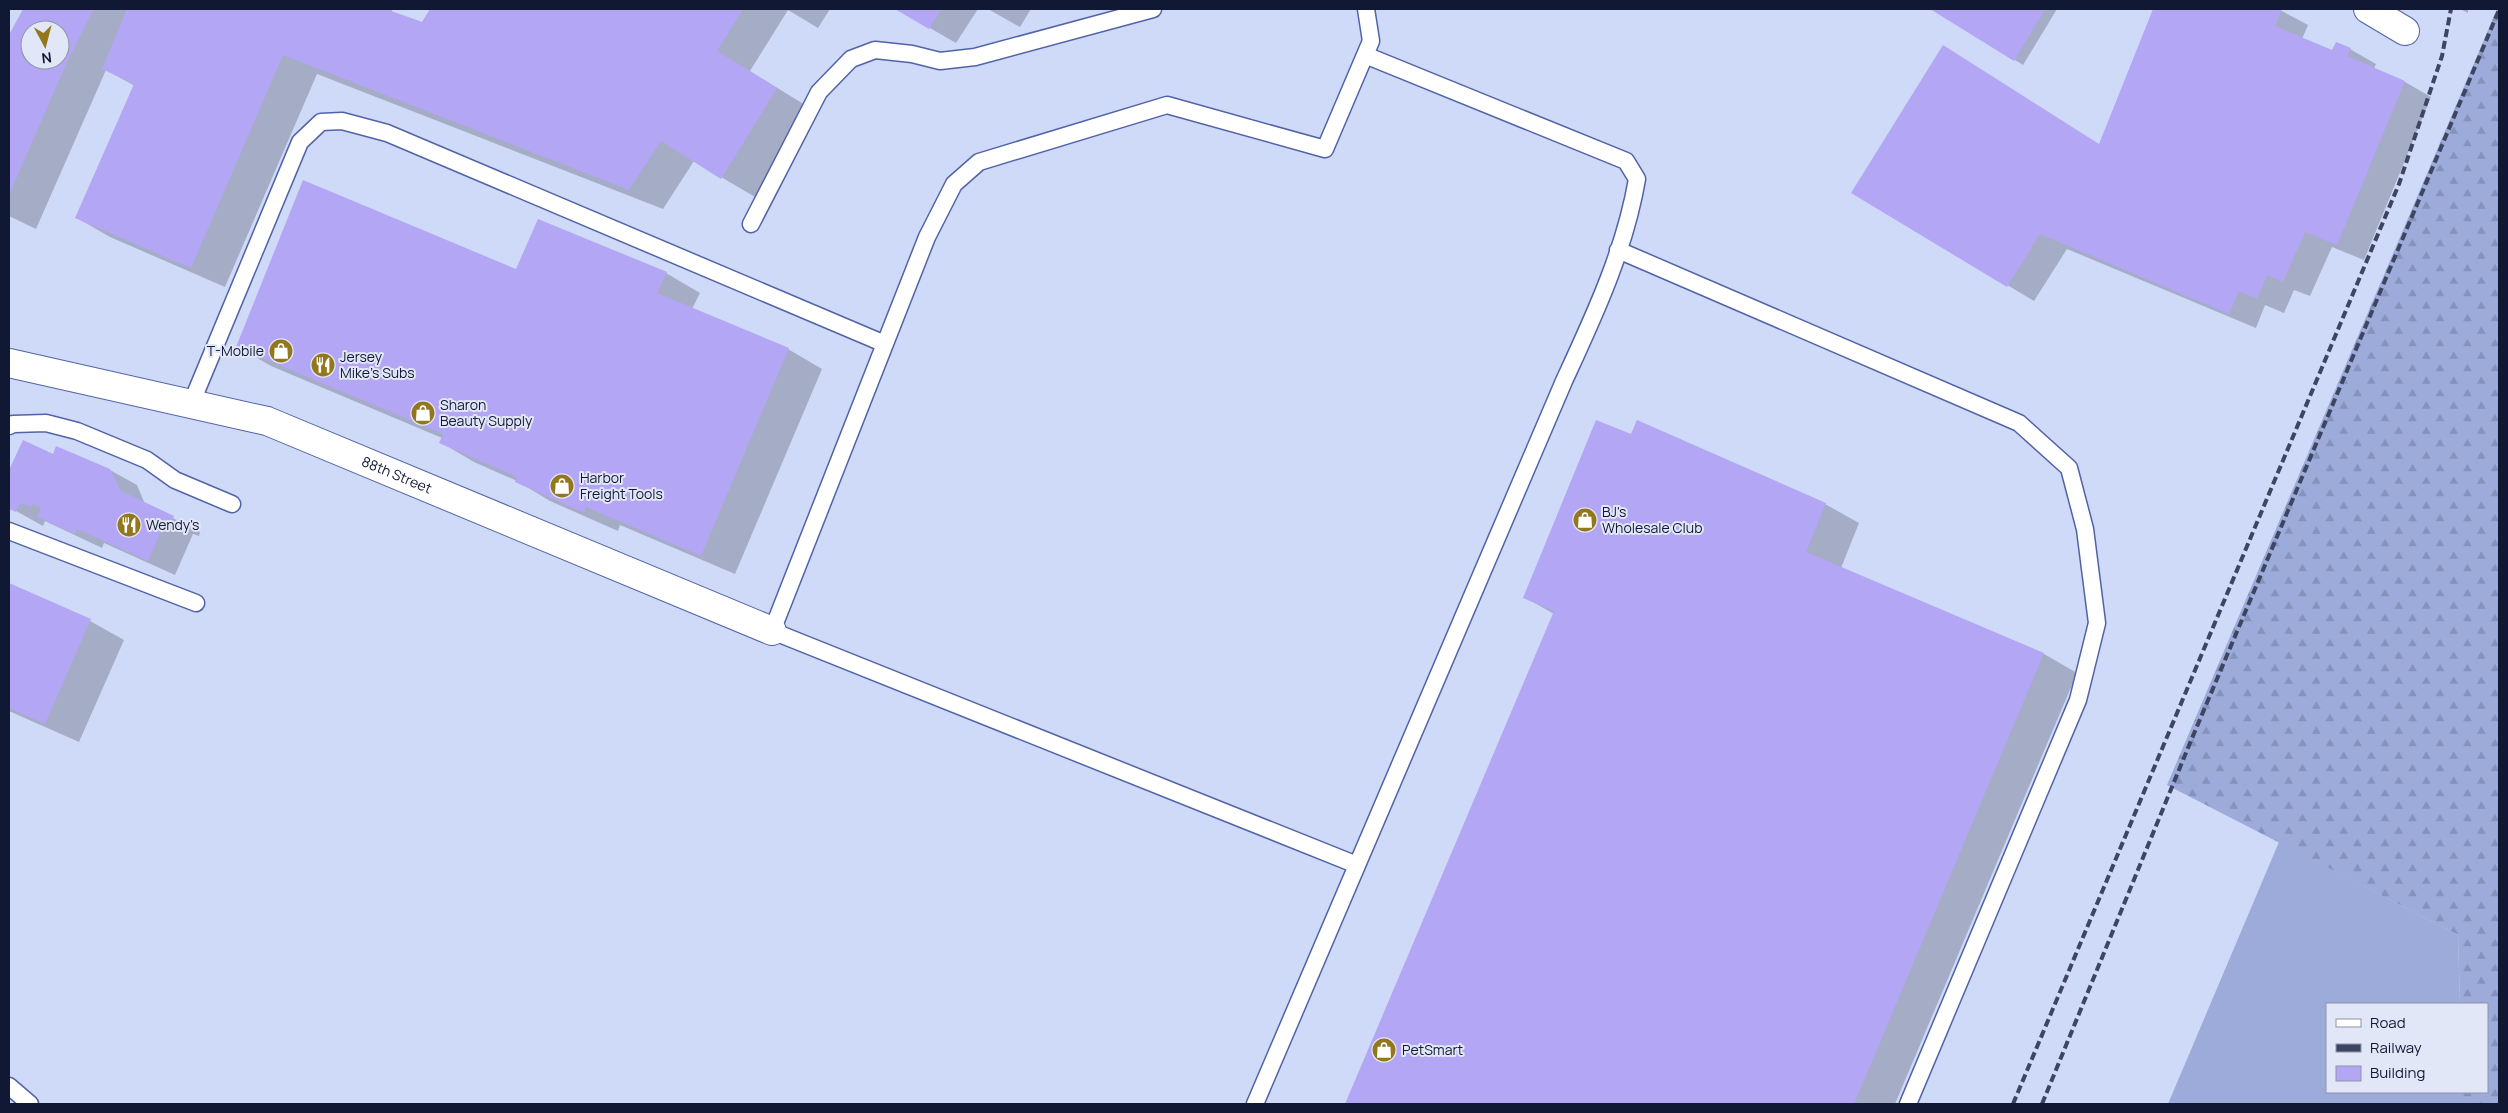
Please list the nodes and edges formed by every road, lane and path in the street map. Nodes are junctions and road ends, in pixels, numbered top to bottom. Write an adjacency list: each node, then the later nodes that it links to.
1 (1153, 9): 6 (lane)
2 (1366, 9): 5 (lane)
3 (2368, 9): 4 (street)
4 (2405, 31)
5 (1365, 55): 7 (lane); 8 (lane)
6 (751, 224)
7 (1618, 250): 16 (lane); 20 (lane)
8 (885, 344): 10 (lane); 15 (lane)
9 (9, 363): 10 (street, 88th Street)
10 (191, 404): 15 (street, 88th Street)
11 (9, 426): 12 (lane)
12 (232, 504)
13 (9, 531): 14 (lane)
14 (196, 603)
15 (772, 631): 16 (lane)
16 (1357, 865): 19 (lane)
17 (9, 1086): 18 (lane)
18 (30, 1104)
19 (1255, 1104)
20 (1908, 1104)

